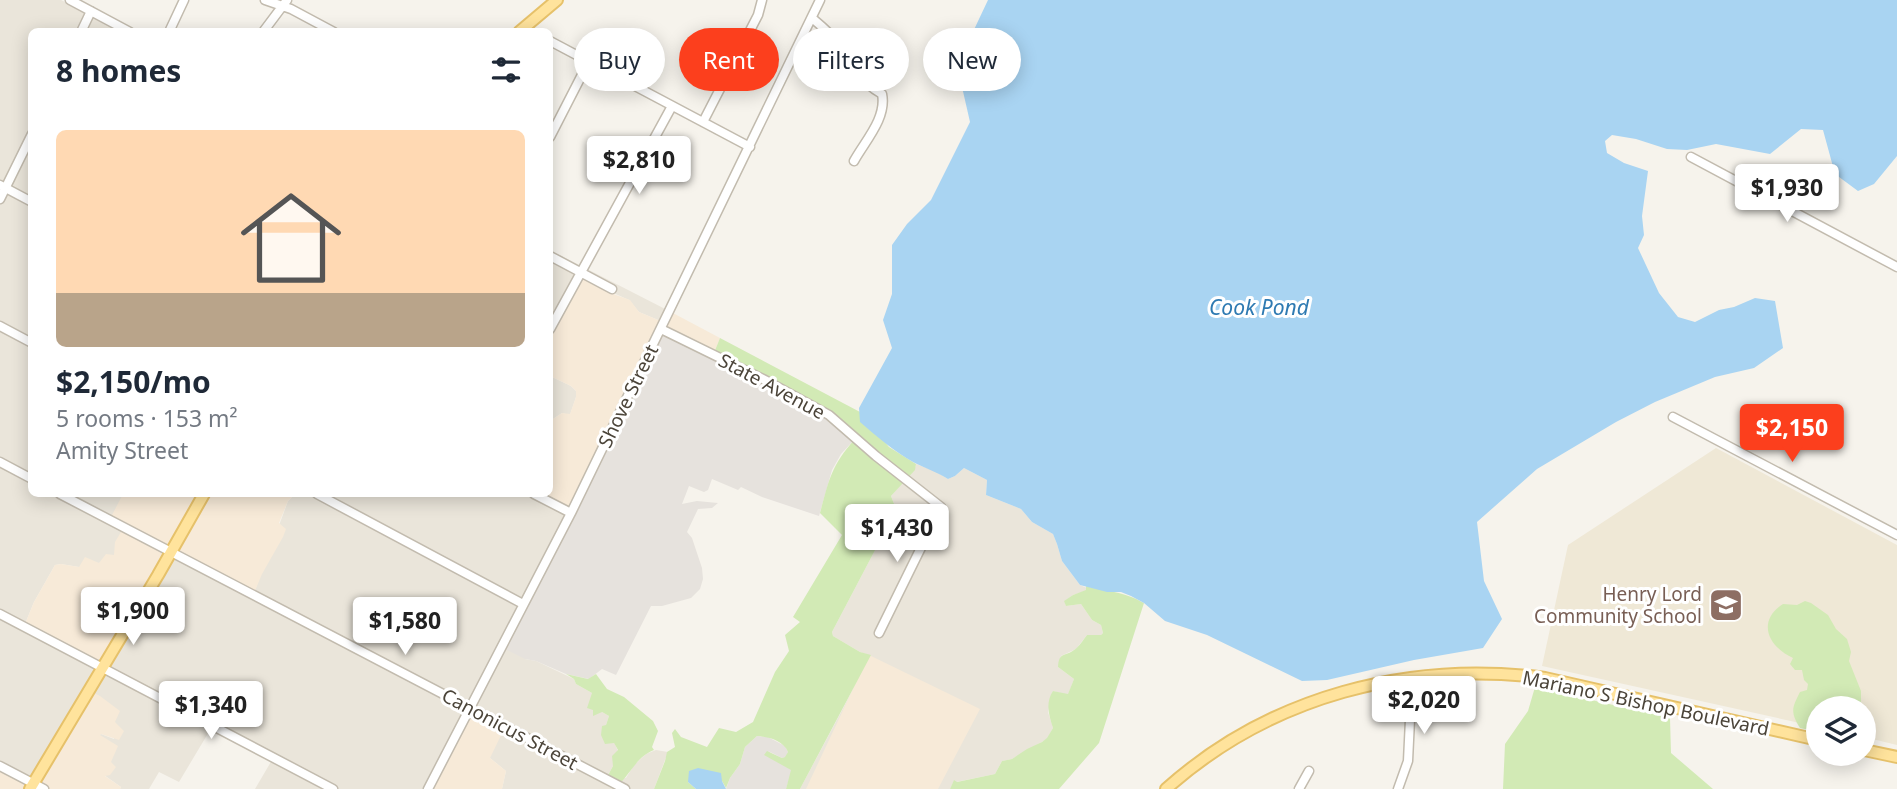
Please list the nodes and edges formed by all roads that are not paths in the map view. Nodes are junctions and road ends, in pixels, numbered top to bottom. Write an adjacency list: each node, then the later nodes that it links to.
1 (70, 0): 8 (street)
2 (184, 0): 12 (street)
3 (265, 0): 7 (street)
4 (557, 0): 15 (main road)
5 (762, 0): 21 (street)
6 (820, 0): 9 (street, Shove Street)
7 (284, 3): 13 (street); 14 (street)
8 (87, 6): 10 (street); 11 (street)
9 (812, 18): 24 (street, Shove Street); 26 (street)
10 (82, 28)
11 (123, 28)
12 (171, 28)
13 (266, 28)
14 (327, 28)
15 (526, 28)
16 (553, 43): 17 (street)
17 (574, 53)
18 (574, 91): 22 (street)
19 (644, 91): 20 (street)
20 (672, 106): 21 (street); 32 (street)
21 (703, 122): 24 (street)
22 (553, 132)
23 (28, 141): 27 (street)
24 (750, 147): 36 (street, Shove Street)
25 (1691, 157): 31 (street)
26 (854, 161)
27 (3, 187): 28 (street); 29 (street)
28 (0, 199)
29 (28, 200)
30 (553, 258): 32 (street)
31 (1897, 267)
32 (580, 272): 33 (street); 34 (street)
33 (612, 289)
34 (553, 324)
35 (0, 326): 37 (street)
36 (661, 329): 45 (street, Shove Street); 50 (street, State Avenue)
37 (28, 341)
38 (1673, 417): 46 (street)
39 (0, 462): 40 (street)
40 (28, 477)
41 (66, 497): 47 (street, Canonicus Street)
42 (202, 497): 47 (main road)
43 (323, 497): 48 (street)
44 (540, 497): 45 (street)
45 (571, 513): 48 (street, Shove Street)
46 (1897, 535)
47 (172, 551): 51 (main road); 53 (street, Canonicus Street)
48 (523, 604): 53 (street, Shove Street)
49 (0, 614): 51 (street)
50 (879, 633)
51 (103, 667): 59 (main road); 60 (street)
52 (1408, 678): 54 (main road, Mariano S Bishop Boulevard); 63 (main road, Mariano S Bishop Boulevard); 65 (street)
53 (469, 707): 61 (street, Shove Street); 62 (street, Canonicus Street)
54 (1806, 737)
55 (1876, 753): 56 (main road)
56 (1897, 757)
57 (0, 766): 59 (street)
58 (1310, 771): 64 (street)
59 (36, 787)
60 (333, 789)
61 (428, 789)
62 (625, 789)
63 (1166, 789)
64 (1299, 789)
65 (1398, 789)

